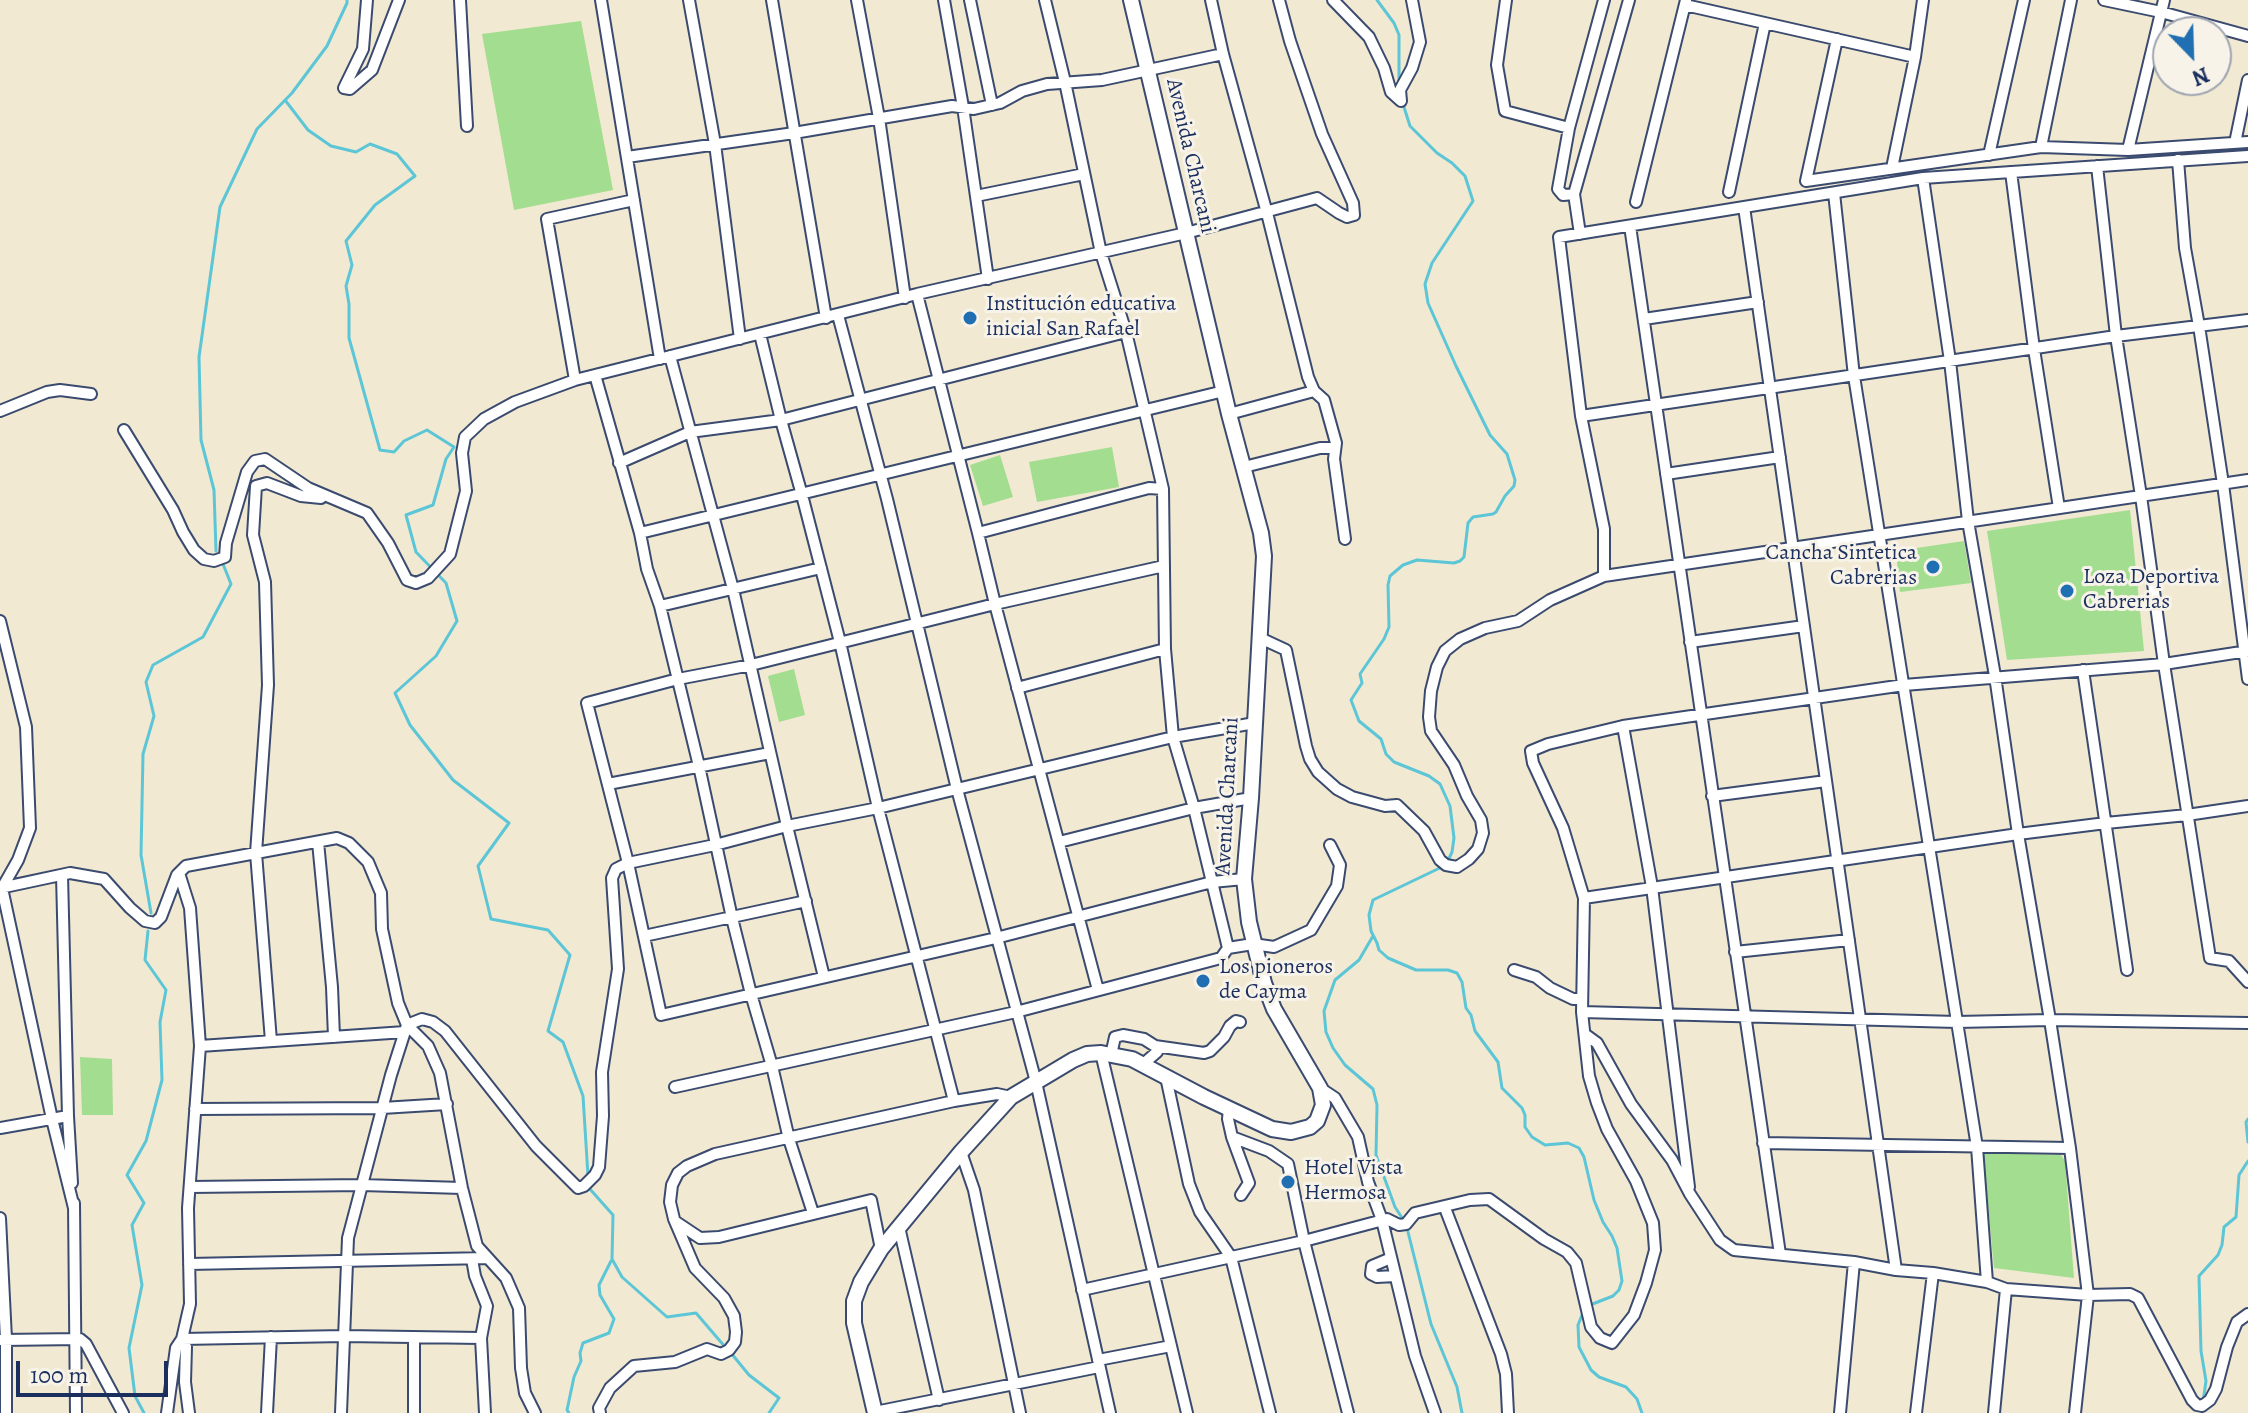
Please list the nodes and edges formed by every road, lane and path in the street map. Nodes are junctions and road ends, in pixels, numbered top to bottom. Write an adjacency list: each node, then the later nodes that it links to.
1 (367, 0): 2 (street)
2 (399, 0)
3 (460, 0): 39 (street)
4 (601, 0): 49 (street)
5 (689, 0): 44 (street)
6 (772, 0): 41 (street)
7 (857, 0): 38 (street)
8 (944, 0): 37 (street)
9 (970, 0): 36 (street)
10 (1045, 0): 35 (street)
11 (1131, 0): 33 (main road, Avenida Charcani)
12 (1211, 0): 31 (street)
13 (1279, 0): 63 (street)
14 (1333, 0): 28 (street)
15 (1345, 0): 28 (street)
16 (1412, 0): 28 (street)
17 (1506, 0): 40 (street)
18 (1604, 0): 40 (street)
19 (1629, 0): 58 (street)
20 (1923, 0): 32 (street)
21 (2024, 0): 47 (street)
22 (2071, 0): 45 (street)
23 (2104, 0): 26 (street)
24 (2164, 0): 26 (street)
25 (1686, 2): 27 (street); 61 (street)
26 (2161, 12): 29 (street); 46 (street)
27 (1765, 23): 30 (street); 56 (street)
28 (1359, 25)
29 (2248, 36)
30 (1837, 39): 32 (street); 52 (street)
31 (1223, 54): 33 (street); 63 (street)
32 (1915, 57): 52 (street)
33 (1148, 69): 35 (street); 65 (main road, Avenida Charcani)
34 (2248, 80): 43 (street)
35 (1065, 82): 36 (street); 54 (street)
36 (992, 105): 37 (street)
37 (963, 107): 38 (street); 59 (street)
38 (879, 118): 41 (street); 70 (street)
39 (467, 126)
40 (1569, 128): 58 (street)
41 (794, 133): 44 (street); 73 (street)
42 (2248, 142): 43 (street)
43 (2235, 143): 46 (street)
44 (715, 144): 49 (street); 80 (street)
45 (2041, 147): 46 (street); 47 (street)
46 (2128, 150)
47 (1989, 155): 52 (street)
48 (2248, 156): 50 (street)
49 (627, 157): 60 (street)
50 (2178, 160): 51 (street); 76 (street)
51 (2097, 166): 53 (street); 79 (street)
52 (1892, 168)
53 (2011, 172): 55 (street); 81 (street)
54 (1084, 174): 59 (street); 67 (street)
55 (1923, 178): 57 (street); 83 (street)
56 (1729, 192)
57 (1834, 193): 62 (street); 85 (street)
58 (1574, 194): 66 (street)
59 (976, 196): 68 (street)
60 (634, 200): 82 (street); 87 (street)
61 (1636, 202)
62 (1744, 207): 64 (street); 71 (street)
63 (1267, 213): 65 (street); 90 (street)
64 (1630, 226): 66 (street); 74 (street)
65 (1186, 233): 67 (street); 89 (main road, Avenida Charcani)
66 (1580, 234): 97 (street)
67 (1101, 253): 68 (street); 77 (street)
68 (988, 279): 69 (street)
69 (917, 294): 70 (street); 86 (street)
70 (905, 298): 72 (street)
71 (1758, 302): 74 (street); 88 (street)
72 (838, 315): 73 (street); 92 (street)
73 (826, 318): 78 (street)
74 (1644, 319): 93 (street)
75 (2248, 320): 76 (street)
76 (2199, 326): 79 (street); 109 (street)
77 (1126, 332): 86 (street); 94 (street)
78 (760, 334): 80 (street); 98 (street)
79 (2116, 336): 81 (street); 112 (street)
80 (740, 339): 82 (street)
81 (2034, 349): 83 (street); 114 (street)
82 (665, 358): 84 (street); 100 (street)
83 (1950, 361): 85 (street); 116 (street)
84 (595, 375): 87 (street); 104 (street)
85 (1854, 376): 88 (street); 119 (street)
86 (938, 379): 92 (street); 102 (street)
87 (575, 380): 113 (street)
88 (1770, 389): 93 (street); 103 (street)
89 (1224, 391): 94 (street); 96 (main road, Avenida Charcani)
90 (1314, 391): 96 (street); 101 (street)
91 (91, 394): 95 (street)
92 (860, 398): 98 (street); 106 (street)
93 (1656, 404): 97 (street); 107 (street)
94 (1145, 409): 102 (street); 110 (street)
95 (0, 411)
96 (1229, 414): 105 (main road, Avenida Charcani)
97 (1581, 416): 125 (street)
98 (781, 420): 100 (street); 111 (street)
99 (124, 430): 113 (street)
100 (690, 432): 104 (street); 115 (street)
101 (1335, 448): 105 (street); 120 (street)
102 (958, 455): 106 (street); 118 (street)
103 (1780, 457): 107 (street); 121 (street)
104 (619, 463): 117 (street)
105 (1244, 467): 132 (main road, Avenida Charcani)
106 (880, 474): 111 (street); 130 (street)
107 (1666, 474): 122 (street)
108 (2248, 480): 109 (street)
109 (2223, 484): 112 (street); 136 (street)
110 (1163, 489): 118 (street); 123 (street)
111 (802, 495): 115 (street); 124 (street)
112 (2141, 496): 114 (street); 137 (street)
113 (335, 499): 170 (street)
114 (2059, 508): 116 (street)
115 (713, 517): 117 (street); 126 (street)
116 (1968, 521): 119 (street); 140 (street)
117 (640, 533): 128 (street)
118 (978, 533): 127 (street)
119 (1879, 534): 121 (street); 143 (street)
120 (1345, 539)
121 (1793, 547): 122 (street); 131 (street)
122 (1679, 564): 125 (street); 134 (street)
123 (1164, 566): 127 (street); 135 (street)
124 (821, 568): 126 (street); 133 (street)
125 (1604, 576): 132 (street)
126 (733, 589): 128 (street); 138 (street)
127 (995, 604): 130 (street); 144 (street)
128 (660, 606): 141 (street)
129 (0, 621): 179 (street)
130 (917, 624): 133 (street); 155 (street)
131 (1804, 626): 134 (street); 145 (street)
132 (1258, 637): 147 (main road, Avenida Charcani)
133 (840, 642): 138 (street); 159 (street)
134 (1690, 642): 146 (street)
135 (1165, 649): 144 (street); 149 (street)
136 (2246, 651): 137 (street); 142 (street)
137 (2164, 664): 139 (street); 161 (street)
138 (751, 665): 141 (street); 150 (street)
139 (2083, 670): 140 (street); 162 (street)
140 (1995, 676): 143 (street); 164 (street)
141 (678, 679): 151 (street); 154 (street)
142 (2248, 679)
143 (1904, 685): 145 (street); 169 (street)
144 (1017, 688): 152 (street)
145 (1814, 699): 146 (street); 153 (street)
146 (1701, 714): 148 (street); 156 (street)
147 (1255, 723): 149 (street); 157 (main road, Avenida Charcani)
148 (1623, 726): 178 (street); 180 (street)
149 (1173, 737): 152 (street); 160 (street)
150 (770, 753): 151 (street); 163 (street)
151 (699, 766): 154 (street); 167 (street)
152 (1039, 769): 155 (street); 166 (street)
153 (1826, 781): 156 (street); 171 (street)
154 (608, 784): 172 (street)
155 (957, 789): 159 (street); 185 (street)
156 (1712, 796): 175 (street)
157 (1251, 798): 160 (street); 176 (main road, Avenida Charcani)
158 (2248, 806): 161 (street)
159 (878, 808): 163 (street); 190 (street)
160 (1194, 808): 166 (street); 177 (street)
161 (2187, 815): 162 (street); 194 (street)
162 (2106, 823): 164 (street); 192 (street)
163 (787, 826): 167 (street); 181 (street)
164 (2018, 834): 169 (street); 203 (street)
165 (318, 842): 170 (street); 207 (street); 210 (street)
166 (1059, 842): 182 (street)
167 (715, 845): 172 (street); 183 (street)
168 (1330, 845): 187 (street)
169 (1929, 848): 171 (street); 205 (street)
170 (256, 853): 173 (street); 211 (street)
171 (1837, 861): 175 (street); 186 (street)
172 (628, 863): 184 (street); 207 (street)
173 (179, 873): 174 (street); 212 (street)
174 (62, 875): 179 (street); 227 (street)
175 (1724, 877): 178 (street); 189 (street)
176 (1244, 879): 177 (street); 187 (main road, Avenida Charcani)
177 (1212, 882): 182 (street); 188 (street)
178 (1652, 887): 180 (street); 200 (street)
179 (1, 888): 228 (street)
180 (1584, 898): 197 (street)
181 (806, 901): 183 (street); 193 (street)
182 (1078, 916): 185 (street); 195 (street)
183 (732, 918): 184 (street); 196 (street)
184 (644, 936): 196 (street)
185 (996, 938): 190 (street); 198 (street)
186 (1849, 940): 189 (street); 202 (street)
187 (1253, 944): 188 (street); 220 (main road, Avenida Charcani)
188 (1228, 948): 195 (street)
189 (1735, 952): 201 (street)
190 (917, 957): 193 (street); 208 (street)
191 (1514, 970): 197 (street)
192 (2127, 970)
193 (824, 977): 196 (street)
194 (2248, 982)
195 (1098, 990): 198 (street)
196 (751, 994): 216 (street)
197 (1582, 999): 199 (street)
198 (1016, 1012): 208 (street); 218 (street)
199 (1582, 1012): 200 (street); 209 (street)
200 (1668, 1014): 201 (street); 240 (street)
201 (1744, 1016): 202 (street); 232 (street)
202 (1860, 1019): 205 (street); 233 (street)
203 (2050, 1020): 205 (street); 206 (street); 235 (street)
204 (1240, 1022): 213 (street)
205 (1957, 1022): 234 (street)
206 (2248, 1023)
207 (406, 1028): 210 (street); 223 (street); 224 (street)
208 (936, 1029): 216 (street); 222 (street)
209 (1586, 1035): 240 (street); 243 (street)
210 (334, 1037): 211 (street)
211 (271, 1041): 212 (street)
212 (200, 1046): 225 (street)
213 (1159, 1047): 214 (street); 215 (street)
214 (1106, 1054): 215 (main road); 218 (main road); 261 (street)
215 (1142, 1065): 217 (main road)
216 (772, 1066): 219 (street); 231 (street)
217 (1166, 1077): 226 (main road); 252 (street)
218 (1036, 1082): 221 (main road); 265 (street)
219 (675, 1087)
220 (1320, 1088): 226 (main road); 246 (street)
221 (1011, 1097): 222 (street); 236 (main road)
222 (954, 1101): 231 (street)
223 (447, 1104): 224 (street); 239 (street)
224 (382, 1108): 225 (street); 237 (street)
225 (195, 1109): 238 (street)
226 (1229, 1109): 230 (street)
227 (68, 1116): 228 (street); 242 (street)
228 (52, 1119): 229 (street); 242 (street)
229 (0, 1128)
230 (1232, 1137): 241 (street); 249 (street)
231 (789, 1139): 244 (street); 247 (street)
232 (1763, 1143): 233 (street); 251 (street)
233 (1878, 1145): 234 (street); 259 (street)
234 (1977, 1147): 235 (street); 263 (street)
235 (2070, 1148): 266 (street)
236 (961, 1152): 248 (main road); 277 (street)
237 (362, 1185): 238 (street); 239 (street); 256 (street)
238 (190, 1187): 258 (street)
239 (462, 1188): 253 (street)
240 (1690, 1194): 251 (street)
241 (1241, 1195)
242 (74, 1208): 272 (street)
243 (1445, 1208): 246 (street); 297 (street)
244 (813, 1213): 247 (street); 250 (street)
245 (0, 1218): 274 (street)
246 (1382, 1220): 249 (street); 254 (street)
247 (675, 1222): 289 (street)
248 (899, 1227): 250 (main road); 278 (street)
249 (1304, 1241): 252 (street); 295 (street)
250 (881, 1249): 290 (main road)
251 (1780, 1254): 257 (street)
252 (1231, 1257): 261 (street); 294 (street)
253 (488, 1258): 255 (street); 288 (street)
254 (1391, 1258): 262 (street); 262 (street)
255 (472, 1259): 256 (street); 271 (street)
256 (347, 1261): 258 (street); 268 (street)
257 (1854, 1262): 259 (street); 298 (street)
258 (189, 1264): 273 (street)
259 (1896, 1270): 260 (street)
260 (1933, 1273): 263 (street); 299 (street)
261 (1154, 1274): 265 (street); 275 (street)
262 (1395, 1276): 296 (street)
263 (1987, 1282): 264 (street)
264 (2006, 1289): 266 (street); 300 (street)
265 (1082, 1290): 276 (street)
266 (2088, 1295): 267 (street); 301 (street)
267 (2248, 1314)
268 (344, 1336): 269 (street); 270 (street); 285 (street)
269 (271, 1337): 273 (street); 284 (street)
270 (414, 1337): 271 (street); 286 (street)
271 (481, 1338): 287 (street)
272 (74, 1339): 274 (street); 280 (street); 281 (street)
273 (182, 1339): 282 (street); 283 (street)
274 (3, 1340): 279 (street)
275 (1171, 1346): 276 (street); 293 (street)
276 (1098, 1363): 277 (street); 292 (street)
277 (1013, 1384): 278 (street); 291 (street)
278 (939, 1400): 290 (street)
279 (6, 1413)
280 (76, 1413)
281 (123, 1413)
282 (167, 1413)
283 (189, 1413)
284 (267, 1413)
285 (341, 1413)
286 (414, 1413)
287 (485, 1413)
288 (535, 1413)
289 (600, 1413)
290 (875, 1413)
291 (1020, 1413)
292 (1110, 1413)
293 (1187, 1413)
294 (1270, 1413)
295 (1348, 1413)
296 (1435, 1413)
297 (1508, 1413)
298 (1840, 1413)
299 (1916, 1413)
300 (1994, 1413)
301 (2075, 1413)

